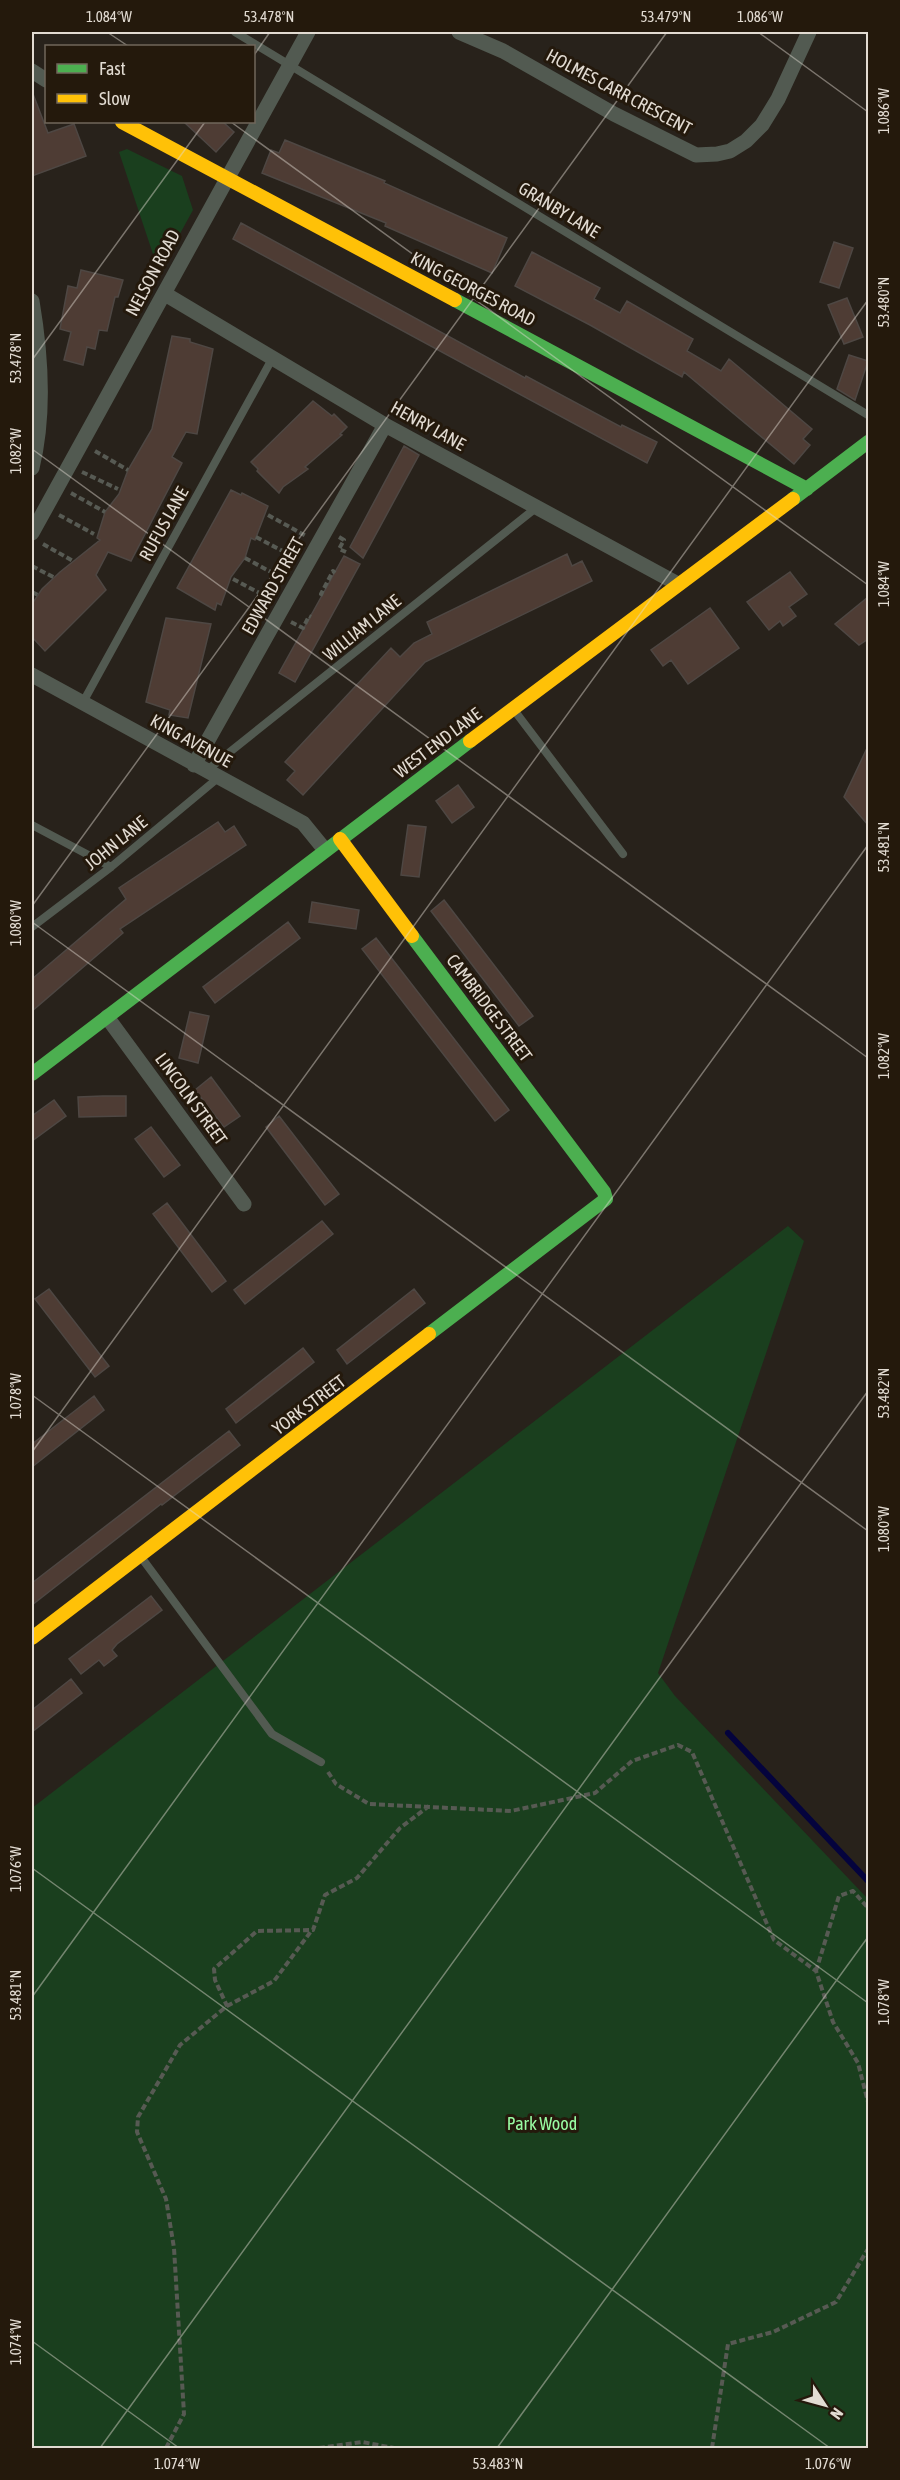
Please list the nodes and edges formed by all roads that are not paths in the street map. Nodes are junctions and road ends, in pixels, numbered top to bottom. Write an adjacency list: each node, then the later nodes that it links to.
1 (235, 32): 5 (lane, GRANBY LANE)
2 (308, 32): 5 (street, NELSON ROAD)
3 (459, 32): 4 (street, HOLMES CARR CRESCENT)
4 (809, 32)
5 (289, 64): 9 (street, NELSON ROAD); 13 (lane, GRANBY LANE)
6 (32, 71): 7 (street)
7 (45, 79)
8 (124, 123): 9 (street, KING GEORGES ROAD)
9 (226, 179): 10 (street, NELSON ROAD); 17 (street, KING GEORGES ROAD)
10 (165, 294): 12 (street, HENRY LANE); 19 (street, NELSON ROAD)
11 (32, 302): 16 (street)
12 (272, 359): 14 (street, HENRY LANE); 23 (lane, RUFUS LANE)
13 (868, 415)
14 (385, 425): 18 (street, HENRY LANE); 25 (street, EDWARD STREET)
15 (868, 442): 17 (street, WEST END LANE)
16 (32, 468)
17 (807, 489): 21 (street, WEST END LANE)
18 (537, 507): 21 (street, HENRY LANE); 25 (lane, WILLIAM LANE)
19 (40, 508): 20 (street, NELSON ROAD)
20 (36, 538)
21 (678, 584): 24 (street, WEST END LANE)
22 (32, 675): 23 (street, KING AVENUE)
23 (82, 704): 25 (street, KING AVENUE)
24 (513, 709): 27 (street, WEST END LANE); 29 (lane)
25 (206, 772): 28 (street, KING AVENUE); 30 (lane, JOHN LANE)
26 (32, 825): 30 (lane)
27 (340, 839): 28 (street, WEST END LANE); 34 (street, CAMBRIDGE STREET)
28 (325, 850): 32 (street, WEST END LANE)
29 (624, 854)
30 (111, 867): 31 (lane, JOHN LANE)
31 (32, 927)
32 (107, 1017): 33 (street, WEST END LANE); 35 (street, LINCOLN STREET)
33 (32, 1074)
34 (606, 1199): 36 (street, YORK STREET)
35 (244, 1204)
36 (140, 1556): 37 (street, YORK STREET); 38 (lane)
37 (32, 1638)
38 (321, 1762)

